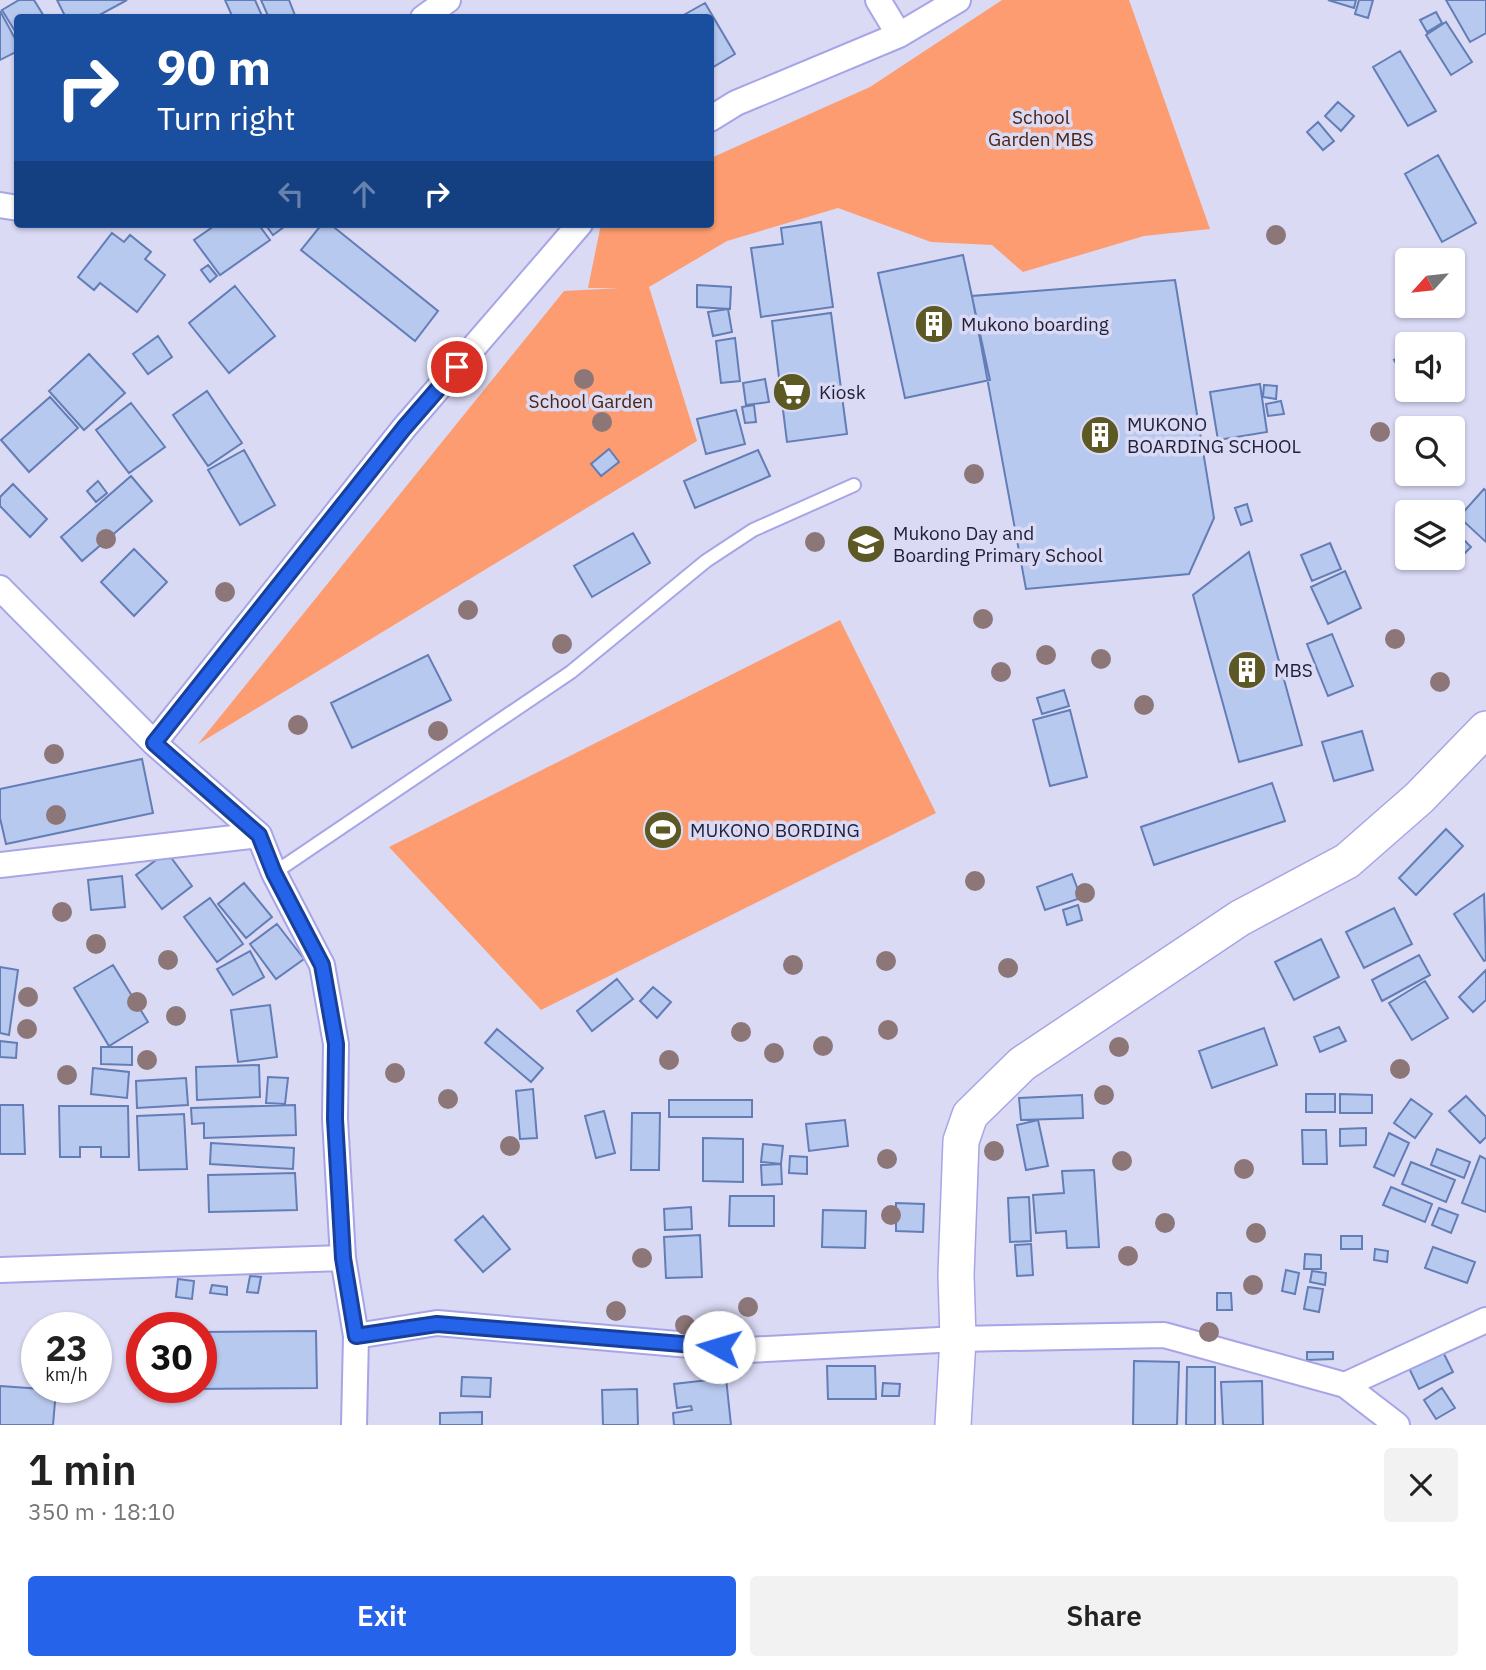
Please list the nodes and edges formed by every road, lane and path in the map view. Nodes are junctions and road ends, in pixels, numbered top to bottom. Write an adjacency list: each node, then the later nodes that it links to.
1 (447, 0): 4 (street)
2 (878, 0): 5 (street)
3 (958, 0): 5 (street)
4 (428, 14)
5 (898, 35): 6 (street)
6 (714, 116)
7 (577, 228): 11 (street)
8 (854, 485): 14 (lane)
9 (0, 588): 11 (street)
10 (1486, 729): 21 (street)
11 (154, 743): 12 (street)
12 (259, 835): 13 (street); 14 (street)
13 (0, 864)
14 (274, 873): 15 (street)
15 (343, 1258): 16 (street); 20 (street)
16 (0, 1270)
17 (1486, 1307): 19 (street)
18 (1486, 1320): 19 (street)
19 (1460, 1332): 22 (street)
20 (356, 1336): 21 (street); 23 (street)
21 (958, 1339): 22 (street); 24 (street)
22 (1345, 1385): 25 (street)
23 (354, 1425)
24 (953, 1425)
25 (1397, 1425)

